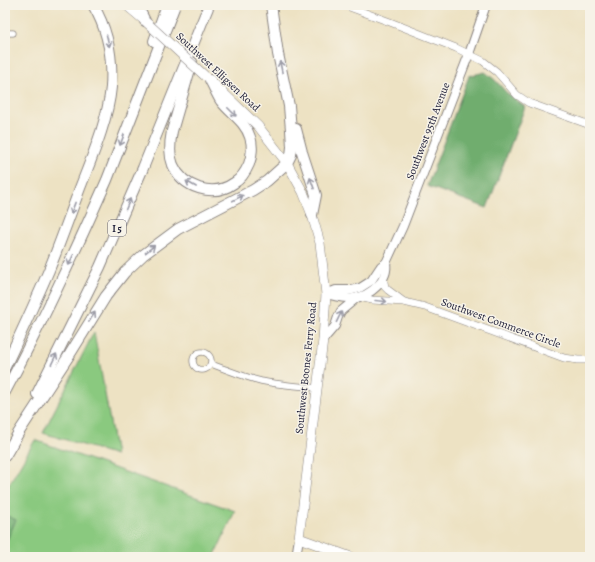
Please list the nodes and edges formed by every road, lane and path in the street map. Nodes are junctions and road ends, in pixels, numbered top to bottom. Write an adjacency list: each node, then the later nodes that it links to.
1 (93, 5): 30 (highway, one-way to 30)
2 (126, 5): 11 (main road, Southwest Elligsen Road)
3 (137, 5): 11 (highway)
4 (167, 5): 16 (highway)
5 (176, 5): 16 (highway)
6 (209, 5): 10 (highway, I 5)
7 (271, 5): 17 (highway, one-way to 7)
8 (344, 5): 14 (street)
9 (486, 5): 14 (main road, Southwest 95th Avenue)
10 (204, 18): 15 (highway, I 5, one-way to 10); 33 (highway, I 5, one-way to 10)
11 (145, 21): 15 (main road, Southwest Elligsen Road, bridge)
12 (5, 33): 13 (street)
13 (13, 33)
14 (469, 54): 18 (street); 21 (main road, Southwest 95th Avenue)
15 (208, 78): 19 (main road, Southwest Elligsen Road)
16 (136, 104): 32 (highway, one-way to 32)
17 (289, 106): 19 (highway); 20 (highway, one-way to 17)
18 (590, 125)
19 (287, 163): 20 (main road, Southwest Boones Ferry Road); 33 (highway, I 5, one-way to 19)
20 (312, 216): 24 (main road, Southwest Boones Ferry Road)
21 (386, 263): 22 (main road, Southwest 95th Avenue); 23 (main road, Southwest 95th Avenue)
22 (383, 277): 23 (main road); 26 (street, Southwest Commerce Circle)
23 (366, 289): 24 (main road); 25 (main road, Southwest Commerce Circle)
24 (326, 294): 25 (main road, Southwest Commerce Circle); 27 (main road, Southwest Boones Ferry Road)
25 (359, 297): 26 (street, Southwest Commerce Circle, one-way to 26); 27 (main road, one-way to 25)
26 (404, 302): 28 (street, Southwest Commerce Circle)
27 (323, 340): 31 (main road, Southwest Boones Ferry Road)
28 (590, 360)
29 (211, 364): 31 (street)
30 (5, 367)
31 (317, 388): 35 (main road, Southwest Boones Ferry Road)
32 (5, 392)
33 (19, 432): 34 (highway, I 5)
34 (5, 456)
35 (299, 538): 36 (main road, Southwest Boones Ferry Road); 37 (main road)
36 (296, 557)
37 (351, 557)

